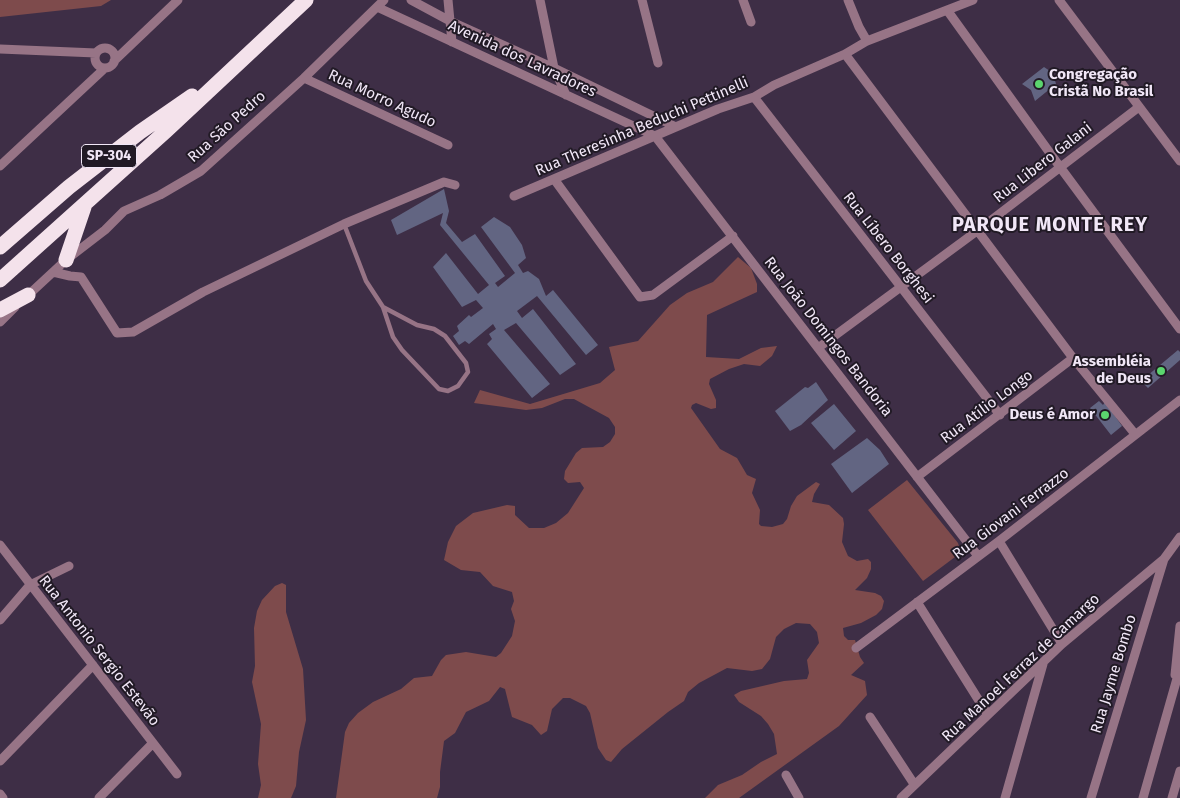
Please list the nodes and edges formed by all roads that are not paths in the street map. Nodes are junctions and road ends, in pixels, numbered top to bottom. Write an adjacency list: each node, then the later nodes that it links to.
1 (178, 0): 21 (street)
2 (306, 0): 25 (highway, SP-304)
3 (384, 0): 12 (street, Rua São Pedro)
4 (410, 0): 14 (street, Avenida dos Lavradores)
5 (448, 0): 14 (street)
6 (540, 0): 24 (street)
7 (642, 0): 22 (street)
8 (743, 0): 15 (street)
9 (848, 0): 16 (street)
10 (973, 0): 13 (street, Rua Theresinha Beduchi Pettinelli)
11 (1059, 0): 29 (street)
12 (377, 7): 17 (street, Avenida dos Lavradores); 26 (street, Rua São Pedro)
13 (947, 10): 16 (street, Rua Theresinha Beduchi Pettinelli); 35 (street)
14 (450, 21): 17 (street); 24 (street, Avenida dos Lavradores)
15 (751, 22)
16 (867, 41): 20 (street, Rua Theresinha Beduchi Pettinelli)
17 (452, 42): 27 (street, Avenida dos Lavradores)
18 (0, 49): 19 (street)
19 (96, 53): 21 (street); 23 (street)
20 (845, 54): 28 (street, Rua Theresinha Beduchi Pettinelli); 41 (street)
21 (114, 61): 23 (street)
22 (658, 64)
23 (105, 68): 34 (street)
24 (554, 68): 27 (street); 30 (street, Avenida dos Lavradores)
25 (226, 76): 39 (highway, SP-304); 43 (highway, SP-304)
26 (304, 78): 32 (street, Rua Morro Agudo); 44 (street, Rua São Pedro)
27 (566, 95): 31 (street, Avenida dos Lavradores)
28 (754, 97): 30 (street, Rua Theresinha Beduchi Pettinelli); 47 (street, Rua Líbero Borghesi)
29 (1139, 107): 33 (street); 35 (street, Rua Líbero Galani)
30 (676, 127): 31 (street, Rua Theresinha Beduchi Pettinelli)
31 (655, 136): 36 (street, Rua Theresinha Beduchi Pettinelli); 42 (street, Rua João Domingos Bandoria)
32 (448, 144)
33 (1180, 161)
34 (0, 166)
35 (1060, 167): 41 (street, Rua Líbero Galani); 52 (street)
36 (554, 179): 38 (street, Rua Theresinha Beduchi Pettinelli); 42 (street)
37 (456, 184): 40 (street)
38 (514, 196)
39 (84, 205): 44 (highway); 46 (highway, SP-304)
40 (344, 224): 45 (street); 49 (lane)
41 (977, 231): 47 (street, Rua Líbero Galani); 54 (street)
42 (733, 236): 53 (street, Rua João Domingos Bandoria)
43 (0, 247)
44 (66, 260): 45 (street, Rua São Pedro)
45 (53, 272): 48 (street, Rua São Pedro)
46 (0, 280)
47 (900, 286): 53 (street, Rua Líbero Galani); 56 (street, Rua Líbero Borghesi)
48 (28, 295): 50 (highway); 51 (street, Rua São Pedro)
49 (383, 307): 49 (lane)
50 (0, 310)
51 (0, 322)
52 (1180, 329)
53 (818, 348): 58 (street, Rua João Domingos Bandoria)
54 (1074, 358): 56 (street, Rua Atílio Longo); 57 (street)
55 (1180, 400): 57 (street, Rua Giovani Ferrazzo)
56 (1000, 415): 58 (street, Rua Atílio Longo)
57 (1136, 434): 60 (street, Rua Giovani Ferrazzo)
58 (918, 477): 62 (street, Rua João Domingos Bandoria)
59 (1180, 537): 63 (street, Rua Manoel Ferraz de Camargo)
60 (999, 541): 62 (street, Rua Giovani Ferrazzo); 69 (street)
61 (0, 545): 65 (street, Rua Antonio Sergio Estevão)
62 (978, 556): 66 (street, Rua Giovani Ferrazzo)
63 (1164, 559): 69 (street, Rua Manoel Ferraz de Camargo); 89 (street, Rua Jayme Bombo)
64 (69, 566): 65 (street)
65 (30, 586): 67 (street); 72 (street, Rua Antonio Sergio Estevão)
66 (917, 602): 70 (street, Rua Giovani Ferrazzo); 75 (street)
67 (0, 620)
68 (1180, 626): 74 (street)
69 (1062, 644): 71 (street, Rua Manoel Ferraz de Camargo)
70 (856, 648)
71 (1044, 663): 75 (street, Rua Manoel Ferraz de Camargo); 88 (street)
72 (93, 665): 77 (street, Rua Antonio Sergio Estevão); 78 (street)
73 (1180, 668): 74 (street)
74 (1174, 688): 90 (street)
75 (988, 715): 82 (street, Rua Manoel Ferraz de Camargo)
76 (870, 717): 82 (street)
77 (153, 743): 80 (street, Rua Antonio Sergio Estevão); 85 (street)
78 (0, 761)
79 (1180, 772): 91 (street)
80 (177, 774)
81 (786, 775): 86 (street)
82 (914, 784): 87 (street, Rua Manoel Ferraz de Camargo)
83 (0, 794): 84 (street)
84 (3, 798)
85 (99, 798)
86 (799, 798)
87 (901, 798)
88 (1005, 798)
89 (1091, 798)
90 (1143, 798)
91 (1172, 798)

